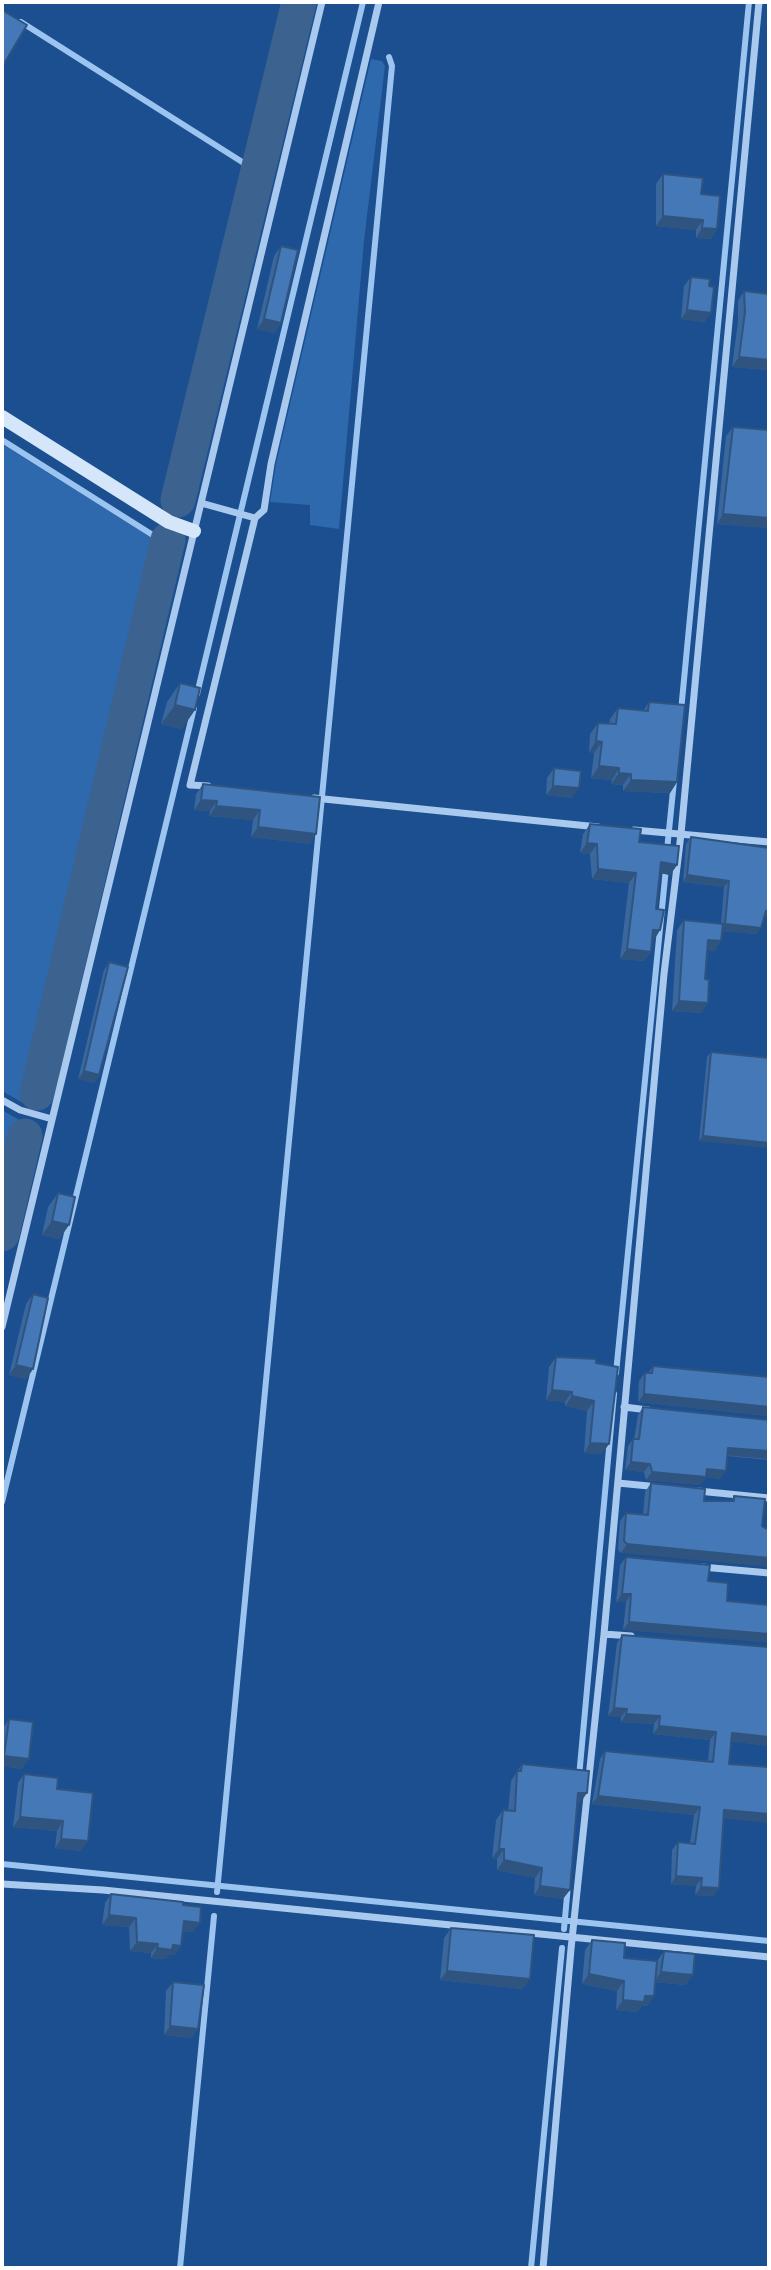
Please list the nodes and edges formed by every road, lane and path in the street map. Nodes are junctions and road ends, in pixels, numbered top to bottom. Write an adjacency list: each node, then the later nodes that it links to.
1 (322, 2): 5 (street)
2 (379, 2): 6 (street)
3 (759, 2): 12 (street)
4 (2, 416): 7 (street)
5 (201, 503): 6 (street); 7 (street)
6 (252, 517): 8 (street)
7 (194, 531): 15 (street)
8 (217, 787)
9 (307, 797): 10 (street)
10 (607, 827)
11 (620, 829): 12 (street)
12 (677, 834): 13 (street); 17 (street)
13 (769, 842)
14 (2, 1100): 15 (street)
15 (52, 1119): 16 (street)
16 (2, 1327)
17 (624, 1407): 18 (street); 19 (street)
18 (664, 1411)
19 (618, 1483): 20 (street); 23 (street)
20 (673, 1488)
21 (687, 1489): 22 (street)
22 (769, 1497)
23 (611, 1558): 24 (street); 27 (street)
24 (624, 1559)
25 (690, 1566): 26 (street)
26 (769, 1573)
27 (604, 1634): 28 (street); 30 (street)
28 (645, 1638)
29 (2, 1884): 30 (street)
30 (574, 1934): 31 (street); 32 (street)
31 (769, 1957)
32 (543, 2268)

